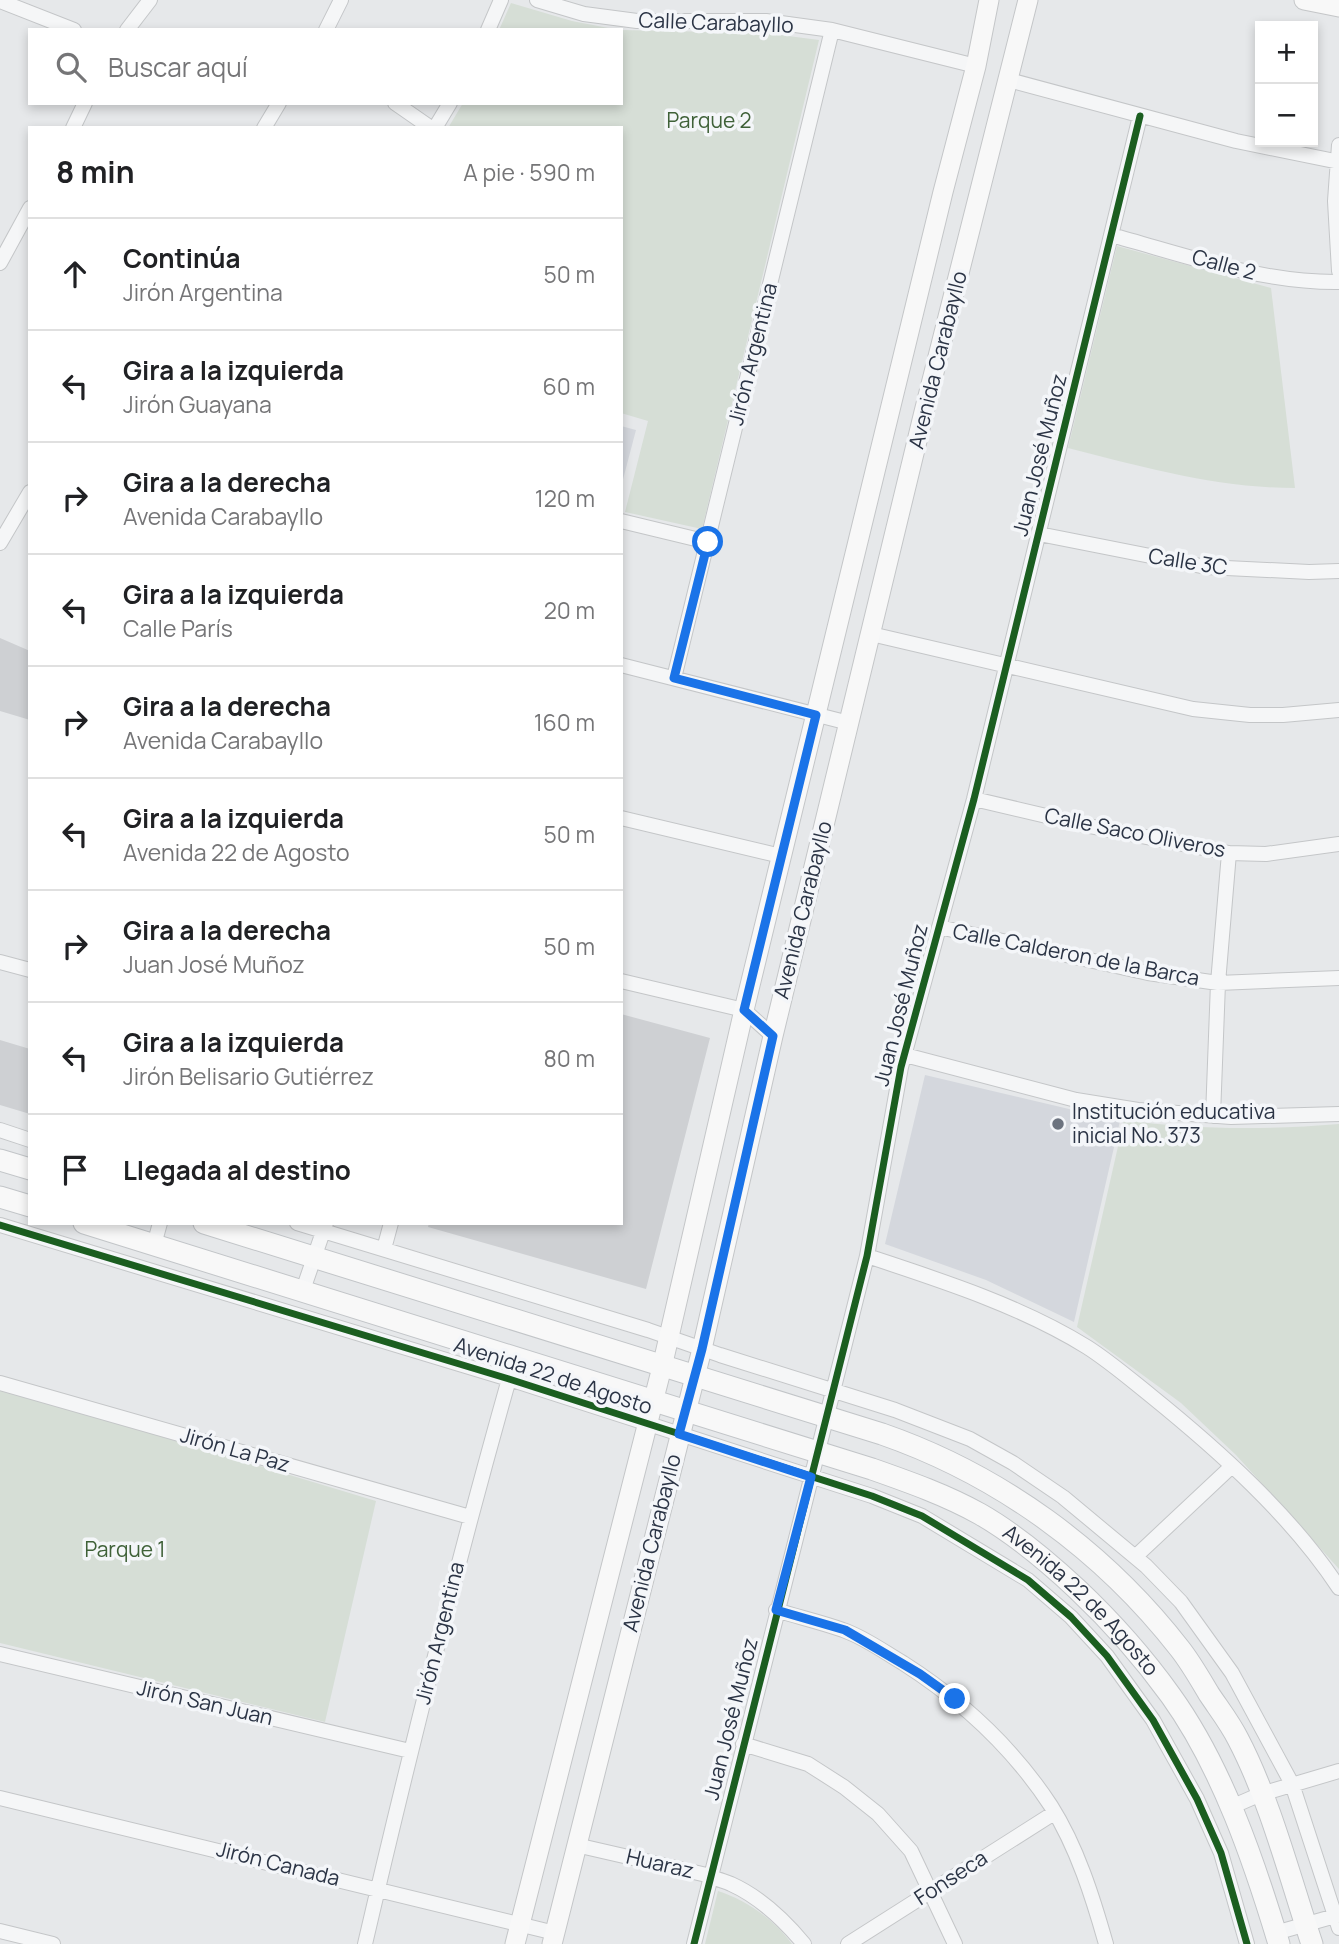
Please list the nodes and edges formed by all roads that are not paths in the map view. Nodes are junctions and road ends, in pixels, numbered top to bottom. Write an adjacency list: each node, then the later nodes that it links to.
1 (150, 0): 11 (street)
2 (341, 0): 12 (street)
3 (501, 0): 13 (street)
4 (537, 0): 14 (street, Calle Carabayllo)
5 (989, 0): 15 (main road, Avenida Carabayllo)
6 (1028, 0): 16 (main road, Avenida Carabayllo)
7 (1304, 0): 9 (main road)
8 (0, 1): 10 (street)
9 (1339, 7)
10 (69, 28)
11 (129, 28)
12 (328, 28)
13 (489, 28)
14 (832, 30): 15 (street, Calle Carabayllo); 37 (street, Jirón Argentina)
15 (976, 66): 44 (main road, Avenida Carabayllo)
16 (1009, 80): 21 (street); 39 (main road, Avenida Carabayllo)
17 (84, 105): 22 (street)
18 (278, 105): 23 (street)
19 (398, 105): 24 (street)
20 (449, 105): 25 (street)
21 (1140, 116): 27 (street); 29 (street, Juan José Muñoz)
22 (74, 126)
23 (265, 126)
24 (430, 126)
25 (434, 126)
26 (1339, 145): 27 (street)
27 (1338, 162): 31 (street)
28 (28, 212): 30 (street)
29 (1111, 235): 32 (street, Calle 2); 35 (street, Juan José Muñoz)
30 (0, 263)
31 (1339, 271)
32 (1339, 282)
33 (28, 495): 36 (street)
34 (623, 521): 37 (street)
35 (1039, 534): 38 (street, Calle 3C); 41 (street, Juan José Muñoz)
36 (0, 541)
37 (708, 542): 42 (street, Jirón Argentina)
38 (1339, 571)
39 (871, 634): 41 (street); 45 (main road, Avenida Carabayllo)
40 (623, 665): 42 (street)
41 (1005, 665): 43 (street); 46 (street, Juan José Muñoz)
42 (674, 678): 44 (street)
43 (1339, 710)
44 (816, 715): 45 (street); 50 (main road, Avenida Carabayllo)
45 (849, 723): 58 (main road, Avenida Carabayllo)
46 (974, 799): 49 (street, Calle Saco Oliveros); 51 (street, Juan José Muñoz)
47 (623, 818): 50 (street)
48 (1339, 844): 49 (street, Calle Saco Oliveros)
49 (1230, 853): 56 (street)
50 (781, 856): 57 (main road, Avenida Carabayllo)
51 (939, 927): 56 (street, Calle Calderon de la Barca); 59 (street, Juan José Muñoz)
52 (0, 962): 53 (street)
53 (28, 969)
54 (1339, 978): 56 (street, Calle Calderon de la Barca)
55 (623, 981): 57 (street)
56 (1218, 983): 61 (street)
57 (744, 1010): 58 (street); 79 (main road, Avenida Carabayllo)
58 (773, 1036): 80 (main road, Avenida Carabayllo)
59 (905, 1055): 61 (street); 76 (street, Juan José Muñoz)
60 (1339, 1114): 61 (street)
61 (1213, 1116)
62 (0, 1130): 63 (street)
63 (28, 1139)
64 (0, 1160): 65 (main road)
65 (28, 1169)
66 (0, 1197): 67 (main road)
67 (28, 1205)
68 (0, 1225): 83 (street, Avenida 22 de Agosto)
69 (90, 1225): 74 (main road, Avenida 22 de Agosto)
70 (160, 1225): 74 (street)
71 (210, 1225): 77 (main road, Avenida 22 de Agosto)
72 (390, 1225): 75 (street)
73 (325, 1227): 75 (street); 77 (street)
74 (155, 1245): 78 (main road, Avenida 22 de Agosto)
75 (384, 1249): 79 (street)
76 (867, 1256): 85 (street, Juan José Muñoz); 92 (street)
77 (314, 1258): 78 (street); 81 (main road, Avenida 22 de Agosto)
78 (303, 1290): 86 (main road, Avenida 22 de Agosto)
79 (669, 1337): 80 (street); 81 (main road, Avenida Carabayllo)
80 (702, 1349): 82 (main road, Avenida Carabayllo); 85 (street)
81 (662, 1367): 82 (main road, Avenida 22 de Agosto); 86 (main road, Avenida Carabayllo)
82 (694, 1376): 87 (main road, Avenida Carabayllo); 88 (main road, Avenida 22 de Agosto)
83 (509, 1380): 89 (street, Avenida 22 de Agosto); 94 (street, Jirón Argentina)
84 (0, 1382): 94 (street, Jirón La Paz)
85 (834, 1391): 88 (street, Juan José Muñoz); 95 (street)
86 (653, 1401): 87 (main road, Avenida 22 de Agosto); 89 (main road, Avenida Carabayllo)
87 (685, 1411): 90 (main road, Avenida Carabayllo); 91 (main road, Avenida 22 de Agosto)
88 (827, 1418): 91 (street, Juan José Muñoz); 103 (main road, Avenida 22 de Agosto)
89 (647, 1424): 90 (street, Avenida 22 de Agosto); 112 (main road, Avenida Carabayllo)
90 (679, 1434): 93 (street, Avenida 22 de Agosto); 107 (main road, Avenida Carabayllo)
91 (818, 1453): 93 (street, Juan José Muñoz); 105 (main road, Avenida 22 de Agosto)
92 (1232, 1466): 95 (street); 96 (street)
93 (811, 1477): 97 (street, Juan José Muñoz); 125 (street, Avenida 22 de Agosto)
94 (470, 1517): 100 (street, Jirón Argentina)
95 (1135, 1556): 102 (street)
96 (1339, 1588)
97 (776, 1610): 99 (street, Juan José Muñoz); 106 (street)
98 (0, 1654): 100 (street, Jirón San Juan)
99 (743, 1744): 108 (street, Juan José Muñoz); 110 (street)
100 (410, 1751): 109 (street, Jirón Argentina)
101 (1339, 1771): 102 (street)
102 (1292, 1784): 103 (street); 111 (street)
103 (1261, 1794): 105 (street); 114 (main road, Avenida 22 de Agosto)
104 (0, 1798): 109 (street, Jirón Canada)
105 (1231, 1807): 116 (main road, Avenida 22 de Agosto)
106 (1054, 1812): 110 (street, Fonseca); 124 (street)
107 (576, 1845): 108 (street, Huaraz); 115 (main road, Avenida Carabayllo)
108 (711, 1876): 120 (street, Juan José Muñoz); 121 (street, Huaraz)
109 (377, 1889): 112 (street, Jirón Canada); 118 (street, Jirón Argentina)
110 (932, 1891): 122 (street, Fonseca); 123 (street)
111 (1338, 1920): 114 (street)
112 (520, 1924): 115 (street, Jirón Canada); 119 (main road, Avenida Carabayllo)
113 (0, 1931): 117 (street)
114 (1309, 1935): 116 (street)
115 (553, 1939)
116 (1277, 1939)
117 (52, 1944)
118 (365, 1944)
119 (516, 1944)
120 (694, 1944)
121 (804, 1944)
122 (848, 1944)
123 (956, 1944)
124 (1106, 1944)
125 (1247, 1944)

